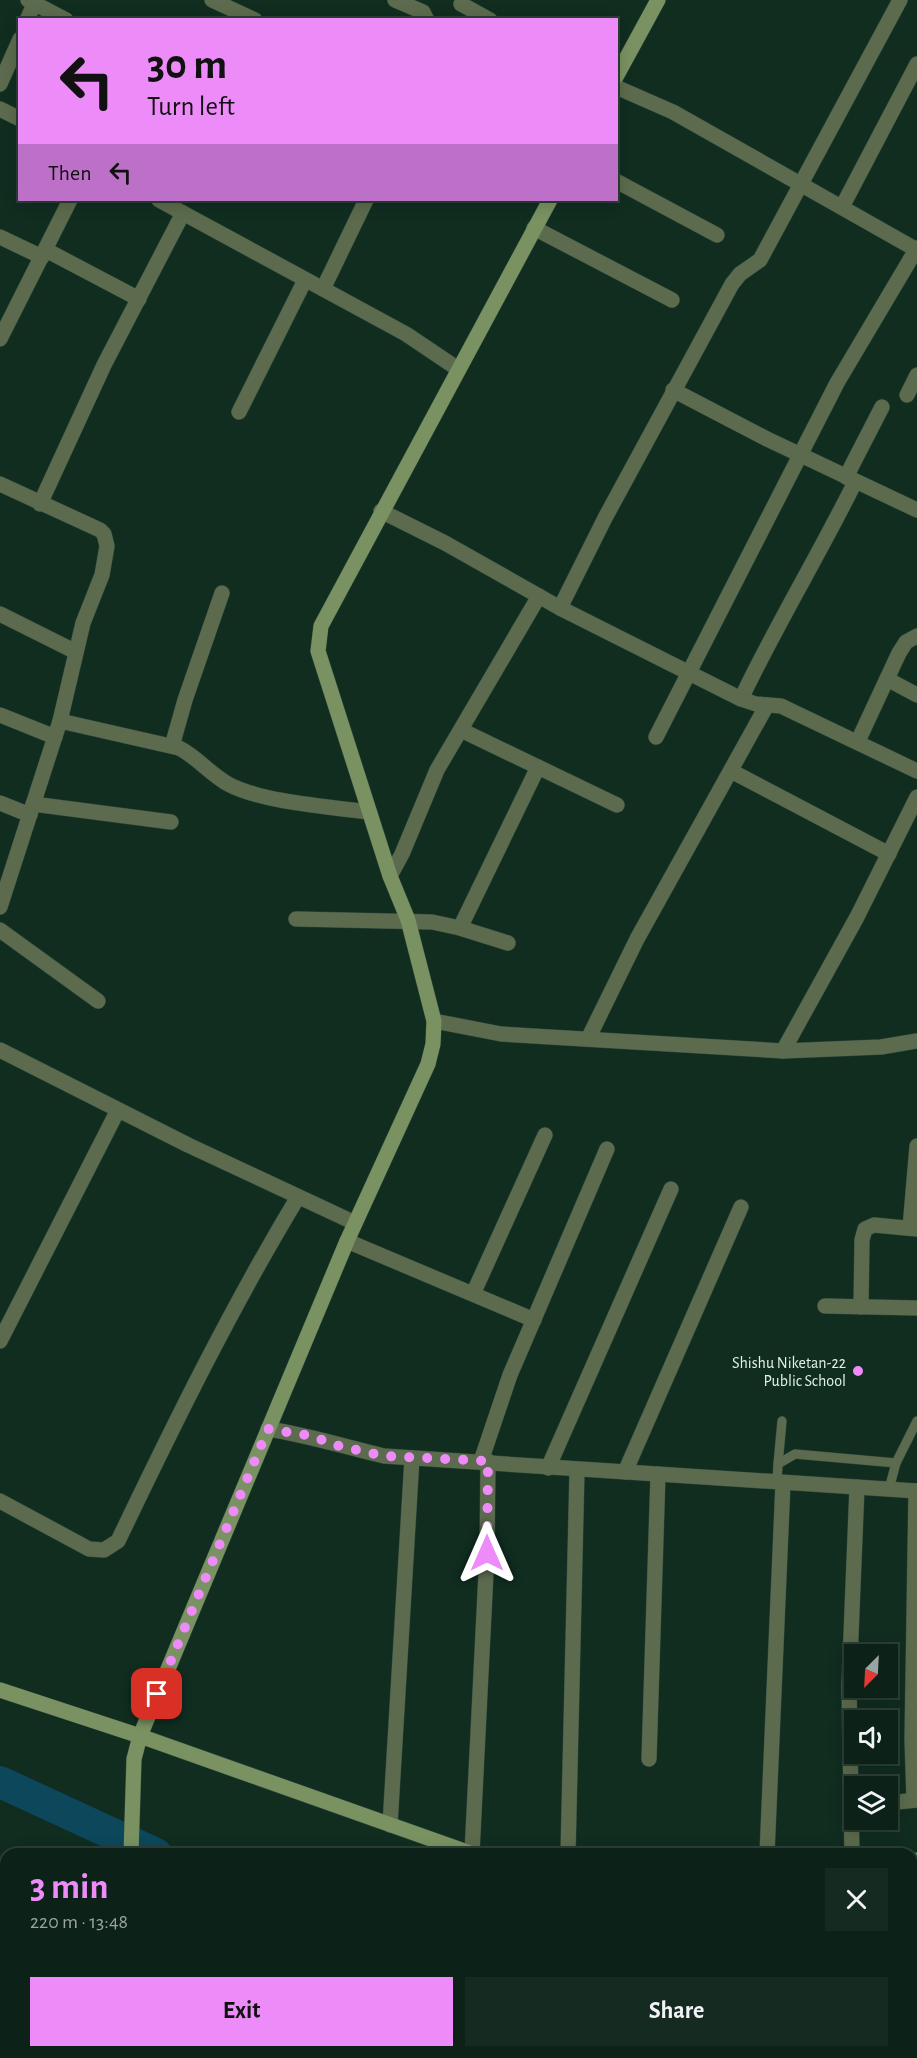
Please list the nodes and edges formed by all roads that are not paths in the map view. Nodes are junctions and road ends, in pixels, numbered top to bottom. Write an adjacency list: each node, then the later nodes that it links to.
1 (212, 0): 9 (street)
2 (396, 0): 10 (street)
3 (658, 0): 14 (street)
4 (900, 0): 20 (street)
5 (33, 1): 7 (street); 8 (street)
6 (461, 4): 11 (street)
7 (28, 18)
8 (63, 18)
9 (251, 18)
10 (426, 18)
11 (486, 18)
12 (18, 44): 15 (street)
13 (917, 64): 25 (street)
14 (618, 73)
15 (0, 84)
16 (618, 88): 20 (street)
17 (2, 113): 18 (street)
18 (18, 118)
19 (618, 182): 28 (street)
20 (801, 183): 25 (street); 39 (street)
21 (70, 201): 31 (street)
22 (161, 201): 26 (street)
23 (366, 201): 33 (street)
24 (549, 201): 27 (street)
25 (842, 207): 30 (street)
26 (183, 213): 32 (street); 34 (street)
27 (534, 228): 35 (street); 37 (street)
28 (717, 235)
29 (0, 237): 31 (street)
30 (917, 250): 43 (street)
31 (44, 253): 34 (street); 36 (street)
32 (305, 280): 33 (street); 42 (street)
33 (323, 289): 37 (street)
34 (139, 299): 46 (street)
35 (672, 300)
36 (0, 339)
37 (458, 369): 48 (street)
38 (917, 375): 40 (street)
39 (673, 390): 43 (street); 51 (street)
40 (907, 395)
41 (882, 407): 44 (street)
42 (239, 412)
43 (801, 453): 44 (street); 55 (street)
44 (850, 479): 47 (street); 58 (street)
45 (0, 484): 46 (street)
46 (40, 504): 54 (street)
47 (917, 510)
48 (381, 511): 50 (street); 74 (street)
49 (222, 593): 66 (street)
50 (539, 596): 51 (street); 62 (street)
51 (560, 608): 55 (street)
52 (0, 614): 54 (street)
53 (917, 636): 56 (street)
54 (76, 652): 61 (street)
55 (690, 672): 58 (street); 64 (street)
56 (887, 679): 57 (street); 65 (street)
57 (917, 695)
58 (741, 699): 59 (street)
59 (767, 705): 65 (street); 68 (street)
60 (0, 715): 63 (street)
61 (60, 721): 63 (street); 66 (street)
62 (461, 730): 67 (street); 77 (street)
63 (55, 736): 73 (street)
64 (657, 737)
65 (858, 741): 69 (street)
66 (172, 746): 74 (street)
67 (538, 767): 72 (street); 81 (street)
68 (730, 771): 76 (street); 86 (street)
69 (917, 771)
70 (917, 797): 76 (street)
71 (0, 803): 73 (street)
72 (617, 805)
73 (31, 809): 75 (street); 78 (street)
74 (369, 812): 77 (street)
75 (171, 822)
76 (889, 854): 89 (street)
77 (390, 876): 80 (street)
78 (0, 907)
79 (296, 920): 80 (street)
80 (408, 920): 81 (street); 85 (street)
81 (460, 928): 83 (street)
82 (0, 930): 84 (street)
83 (508, 943)
84 (98, 1001)
85 (434, 1021): 86 (street); 97 (street)
86 (588, 1039): 89 (street)
87 (917, 1041): 89 (street)
88 (0, 1050): 90 (street)
89 (783, 1051)
90 (118, 1110): 95 (street); 105 (street)
91 (545, 1136): 100 (street)
92 (917, 1146): 98 (street)
93 (607, 1149): 104 (street)
94 (671, 1189): 113 (street)
95 (298, 1197): 97 (street); 121 (street)
96 (741, 1207): 115 (street)
97 (355, 1223): 99 (street)
98 (914, 1229): 102 (street)
99 (347, 1241): 100 (street); 108 (street)
100 (472, 1294): 104 (street)
101 (825, 1306): 102 (street)
102 (861, 1307): 103 (street)
103 (917, 1308)
104 (534, 1320): 110 (street)
105 (0, 1341)
106 (782, 1421): 112 (lane)
107 (917, 1421): 111 (lane)
108 (268, 1429): 109 (street); 123 (street)
109 (412, 1458): 110 (street); 128 (street)
110 (484, 1461): 113 (street); 132 (street)
111 (896, 1463): 112 (lane); 119 (lane)
112 (778, 1464): 117 (lane)
113 (548, 1468): 114 (street)
114 (577, 1470): 115 (street); 133 (street)
115 (625, 1472): 116 (street)
116 (658, 1474): 117 (street); 124 (street)
117 (780, 1482): 118 (street); 134 (street)
118 (857, 1487): 119 (street); 125 (street)
119 (889, 1489): 120 (street)
120 (916, 1491): 126 (street)
121 (0, 1501)
122 (0, 1690): 123 (street)
123 (140, 1736): 128 (street); 130 (street)
124 (649, 1759)
125 (852, 1776)
126 (916, 1800): 127 (street)
127 (898, 1802)
128 (390, 1825): 131 (street)
129 (853, 1830): 135 (street)
130 (131, 1848)
131 (455, 1848)
132 (472, 1848)
133 (568, 1848)
134 (767, 1848)
135 (852, 1848)

